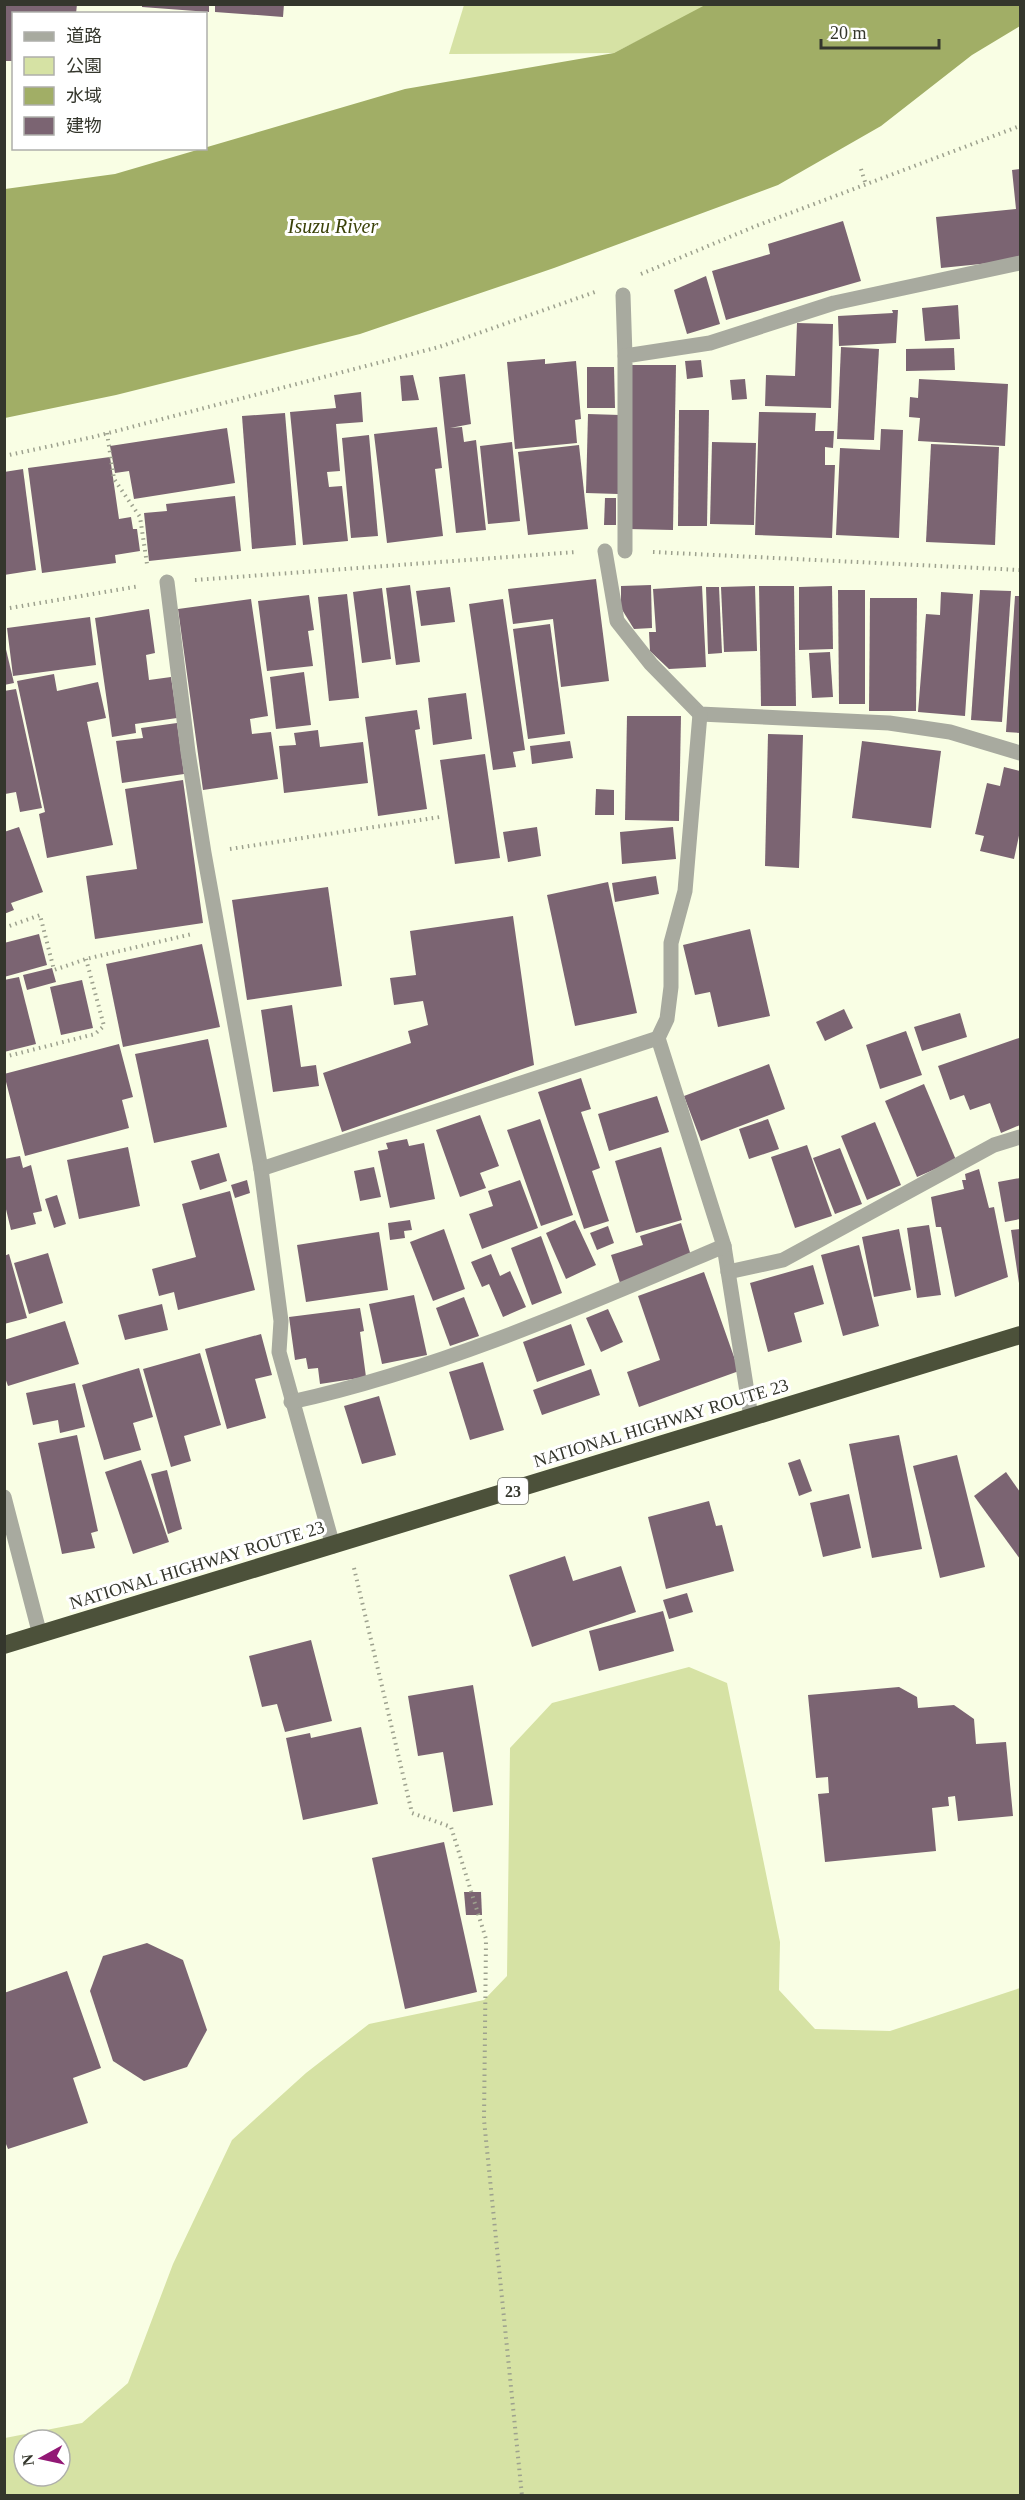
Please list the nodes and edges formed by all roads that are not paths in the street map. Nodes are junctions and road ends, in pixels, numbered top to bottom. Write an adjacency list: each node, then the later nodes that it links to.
1 (1020, 263): 3 (street)
2 (623, 295): 3 (street)
3 (624, 356): 5 (street)
4 (605, 551): 7 (street)
5 (625, 551)
6 (167, 582): 11 (street)
7 (700, 714): 8 (street); 9 (street)
8 (1020, 753)
9 (658, 1038): 11 (street); 12 (street)
10 (1020, 1137): 13 (street)
11 (261, 1169): 15 (street)
12 (724, 1246): 13 (street); 15 (street)
13 (728, 1272): 16 (street)
14 (1020, 1335): 16 (highway, NATIONAL HIGHWAY ROUTE 23 / 23)
15 (291, 1402): 18 (street)
16 (751, 1417): 18 (highway, NATIONAL HIGHWAY ROUTE 23 / 23)
17 (4, 1497): 19 (street)
18 (340, 1544): 19 (highway, NATIONAL HIGHWAY ROUTE 23 / 23)
19 (40, 1635): 20 (highway, NATIONAL HIGHWAY ROUTE 23 / 23)
20 (4, 1646)

